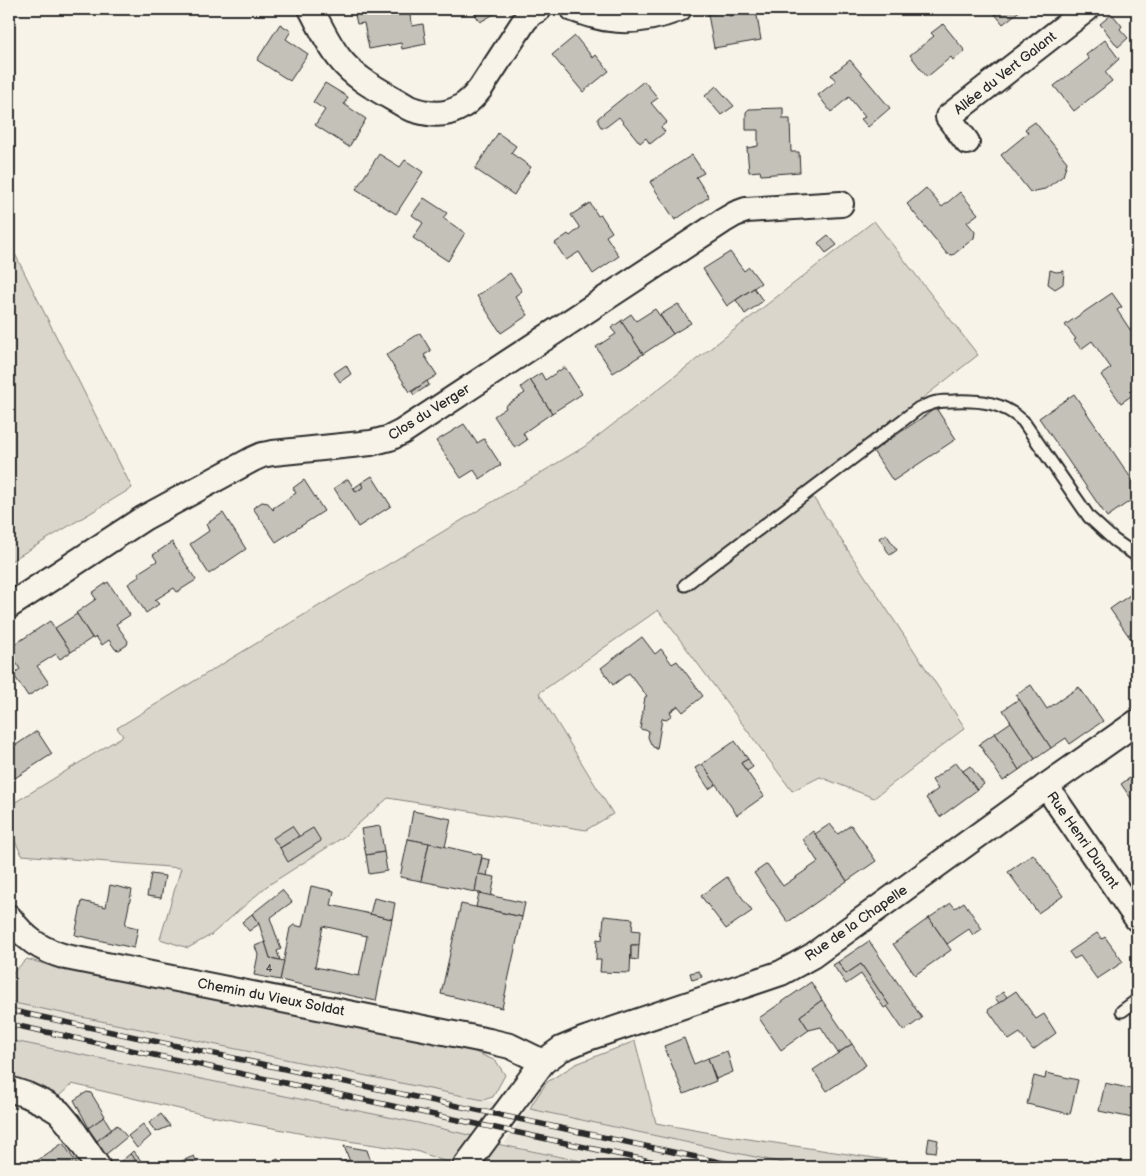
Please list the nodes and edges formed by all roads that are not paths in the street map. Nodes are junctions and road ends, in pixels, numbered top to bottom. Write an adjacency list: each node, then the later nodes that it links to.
1 (312, 9): 2 (street)
2 (539, 9)
3 (573, 9): 4 (street)
4 (679, 9)
5 (1087, 9): 6 (street, Allée du Vert Galant)
6 (967, 142)
7 (841, 204): 10 (street, Clos du Verger)
8 (1137, 556): 9 (lane)
9 (685, 585)
10 (9, 606)
11 (1137, 722): 12 (street, Rue de la Chapelle)
12 (1046, 786): 14 (street, Rue Henri Dunant); 17 (street, Rue de la Chapelle)
13 (9, 917): 17 (street, Chemin du Vieux Soldat)
14 (1137, 919)
15 (1137, 1000): 16 (lane)
16 (1122, 1011)
17 (543, 1062): 20 (street, Rue de la Chapelle)
18 (9, 1089): 19 (street)
19 (98, 1167)
20 (465, 1167)

